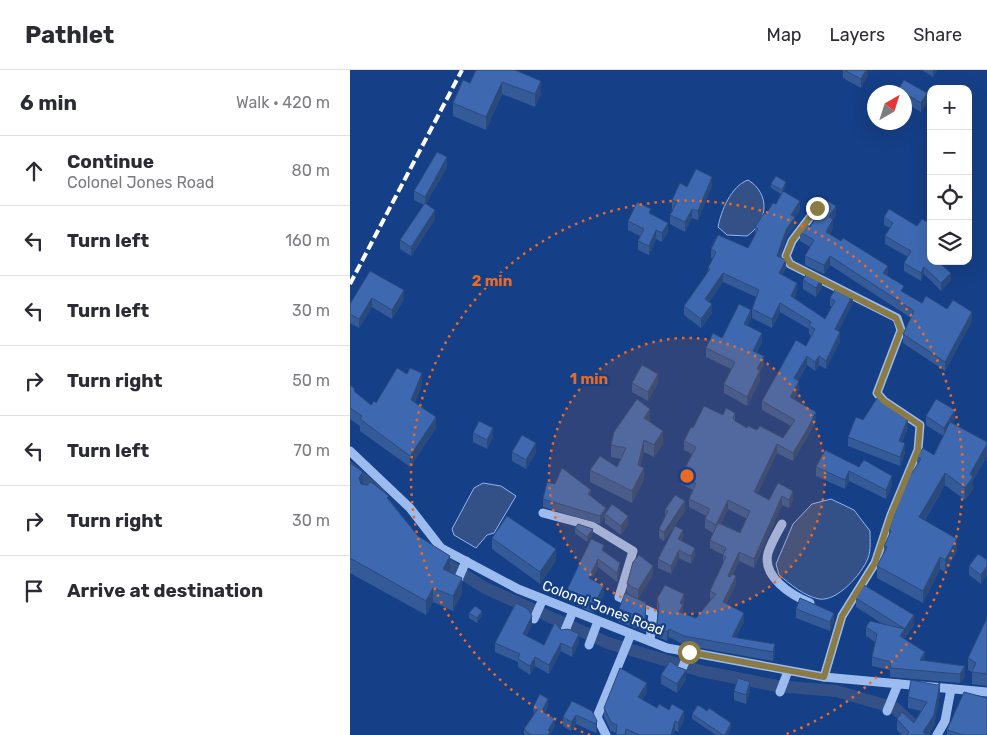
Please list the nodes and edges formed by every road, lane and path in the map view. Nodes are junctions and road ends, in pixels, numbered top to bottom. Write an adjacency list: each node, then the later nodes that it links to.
1 (817, 208): 9 (street)
2 (350, 451): 5 (street, Colonel Jones Road)
3 (543, 513): 14 (street)
4 (782, 524): 9 (street)
5 (465, 562): 6 (street); 7 (street, Colonel Jones Road)
6 (457, 582)
7 (542, 600): 8 (street, Colonel Jones Road); 10 (street)
8 (572, 613): 11 (street, Colonel Jones Road); 12 (street)
9 (842, 616): 19 (street)
10 (534, 619)
11 (597, 624): 13 (street, Colonel Jones Road); 15 (street)
12 (564, 633)
13 (630, 636): 14 (street, Colonel Jones Road); 25 (street)
14 (650, 641): 16 (street, Colonel Jones Road)
15 (589, 645)
16 (689, 652): 17 (street); 18 (street, Colonel Jones Road)
17 (680, 671)
18 (788, 672): 19 (street, Colonel Jones Road); 22 (street)
19 (824, 677): 20 (street, Colonel Jones Road)
20 (897, 688): 21 (street, Colonel Jones Road); 24 (street)
21 (951, 689): 23 (street, Colonel Jones Road); 26 (street)
22 (780, 692)
23 (987, 692)
24 (888, 711)
25 (606, 735)
26 (937, 735)

